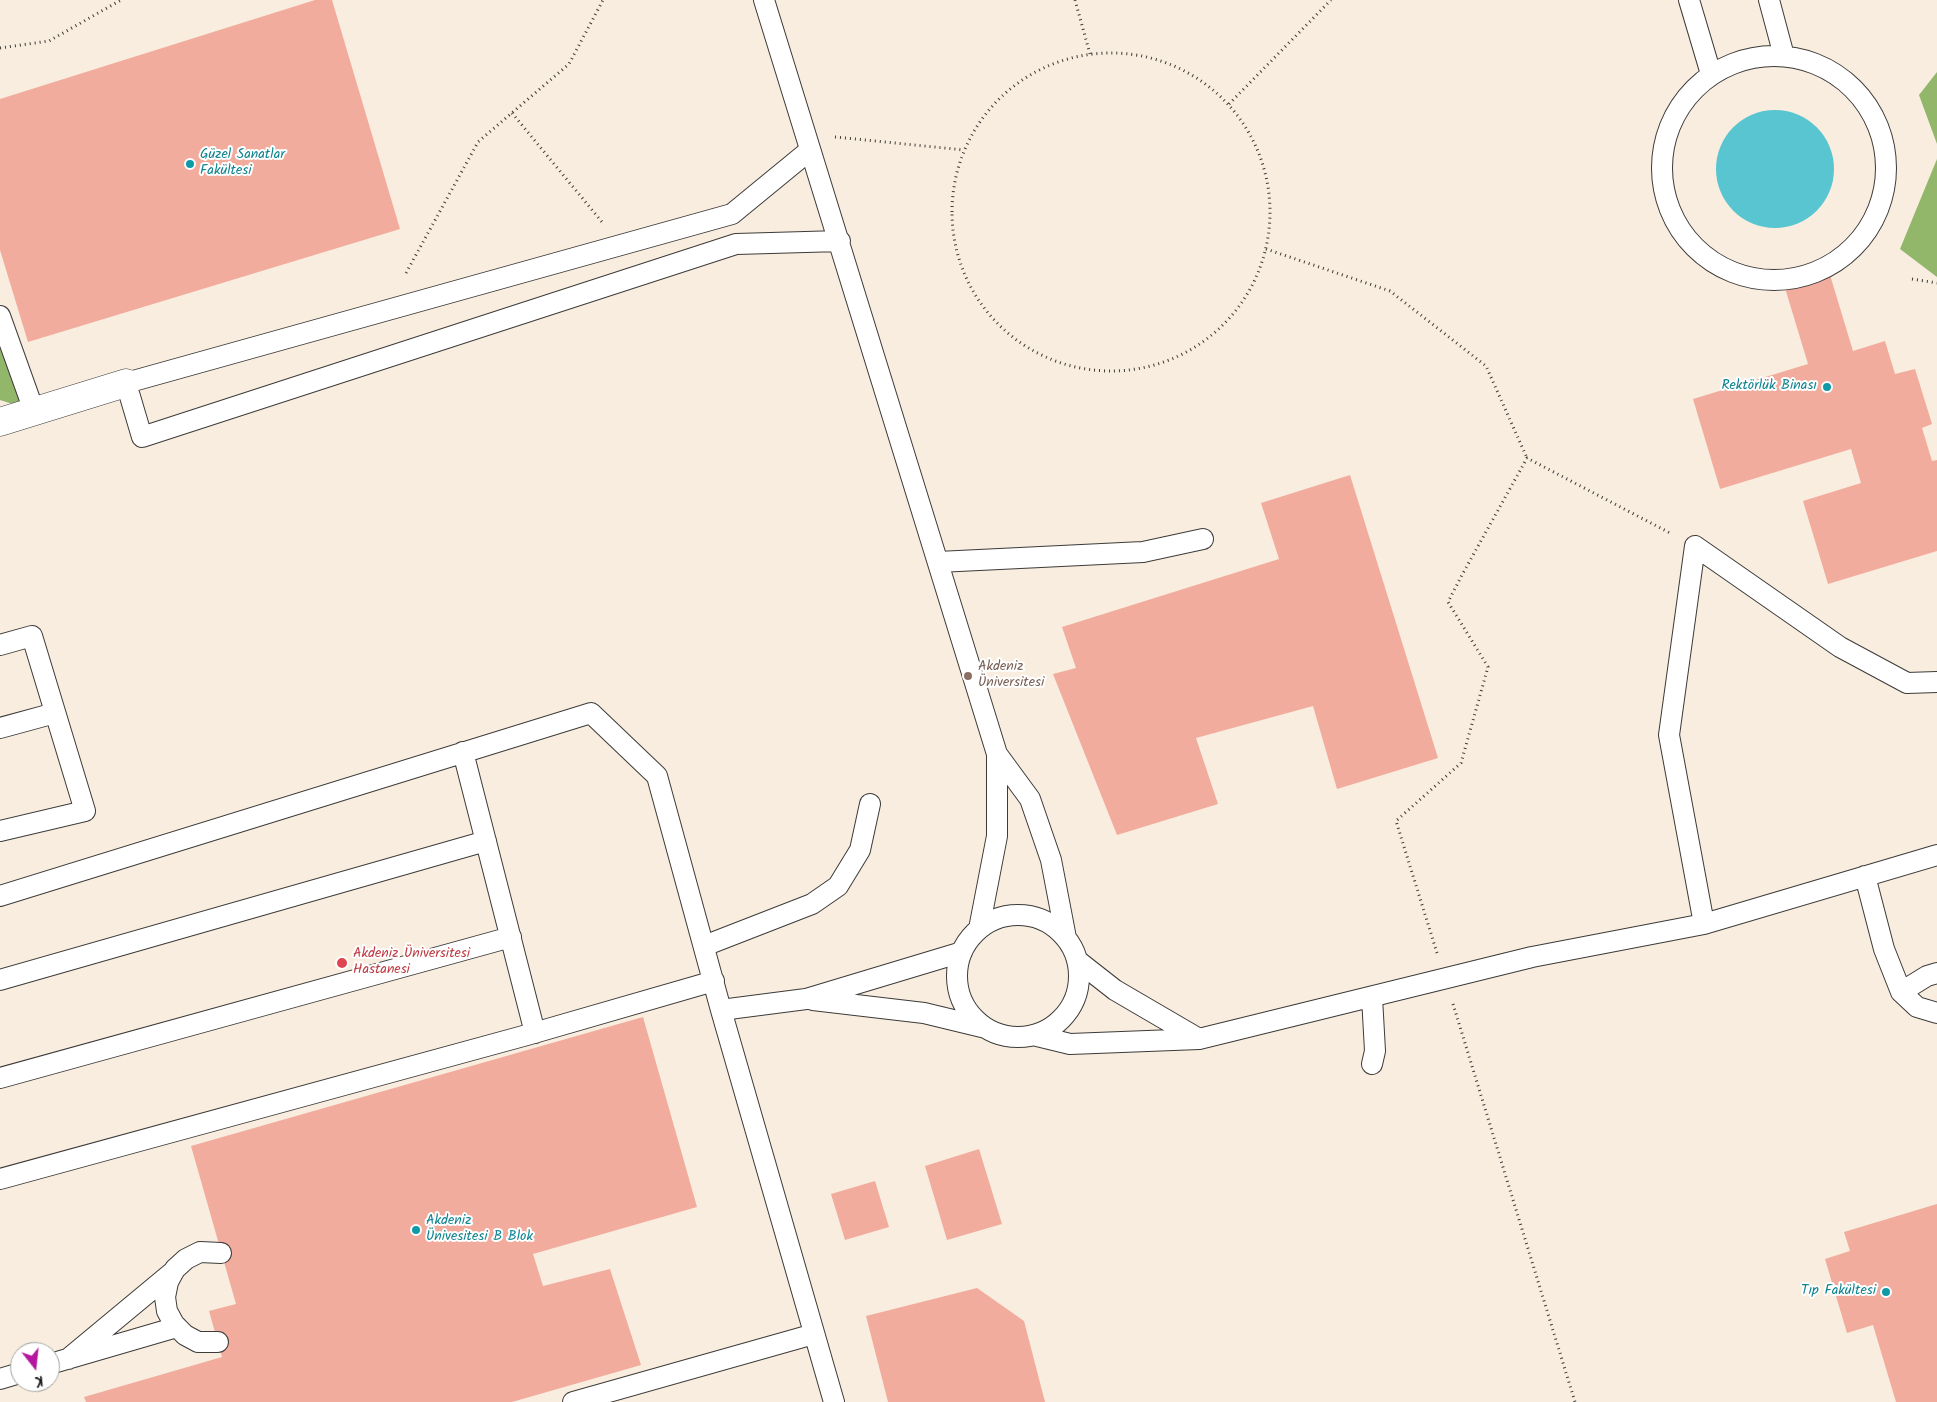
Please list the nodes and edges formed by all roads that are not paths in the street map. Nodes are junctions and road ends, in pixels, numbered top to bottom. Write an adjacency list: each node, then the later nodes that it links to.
1 (764, 0): 6 (lane)
2 (1688, 0): 5 (lane)
3 (1769, 0): 4 (lane)
4 (1784, 56): 5 (lane); 5 (lane)
5 (1711, 74)
6 (810, 150): 7 (lane); 9 (lane)
7 (840, 241): 9 (lane); 13 (lane)
8 (0, 316): 10 (lane)
9 (126, 383): 10 (street)
10 (34, 411): 11 (street)
11 (0, 422)
12 (1202, 539): 13 (lane)
13 (938, 562): 19 (lane)
14 (0, 645): 16 (lane)
15 (1937, 682): 26 (lane)
16 (55, 713): 17 (lane); 21 (lane)
17 (0, 728)
18 (463, 752): 22 (lane); 25 (lane); 30 (lane)
19 (996, 754): 27 (lane); 29 (lane)
20 (870, 804): 30 (lane)
21 (0, 831)
22 (486, 841): 28 (lane); 34 (lane)
23 (1937, 855): 24 (lane)
24 (1865, 876): 26 (lane); 36 (lane)
25 (0, 896)
26 (1704, 924): 37 (lane)
27 (979, 929): 29 (lane); 31 (lane)
28 (511, 938): 42 (lane); 46 (lane)
29 (1066, 938): 32 (lane)
30 (704, 946): 35 (lane)
31 (962, 952): 38 (lane); 41 (lane)
32 (1078, 961): 43 (lane); 44 (lane)
33 (1937, 973): 36 (lane)
34 (0, 980)
35 (714, 981): 39 (lane); 42 (lane)
36 (1901, 992): 40 (lane)
37 (1372, 997): 44 (lane); 45 (lane)
38 (806, 999): 39 (lane); 41 (lane)
39 (721, 1010): 51 (lane)
40 (1937, 1013)
41 (986, 1028): 43 (lane)
42 (535, 1033): 47 (lane)
43 (1033, 1035): 44 (lane)
44 (1199, 1039)
45 (1372, 1064)
46 (0, 1078)
47 (0, 1179)
48 (222, 1253): 49 (lane)
49 (175, 1269): 50 (lane); 53 (lane)
50 (177, 1327): 52 (lane); 54 (lane)
51 (814, 1334): 55 (lane); 56 (lane)
52 (218, 1342)
53 (60, 1361)
54 (60, 1362)
55 (573, 1402)
56 (834, 1402)

